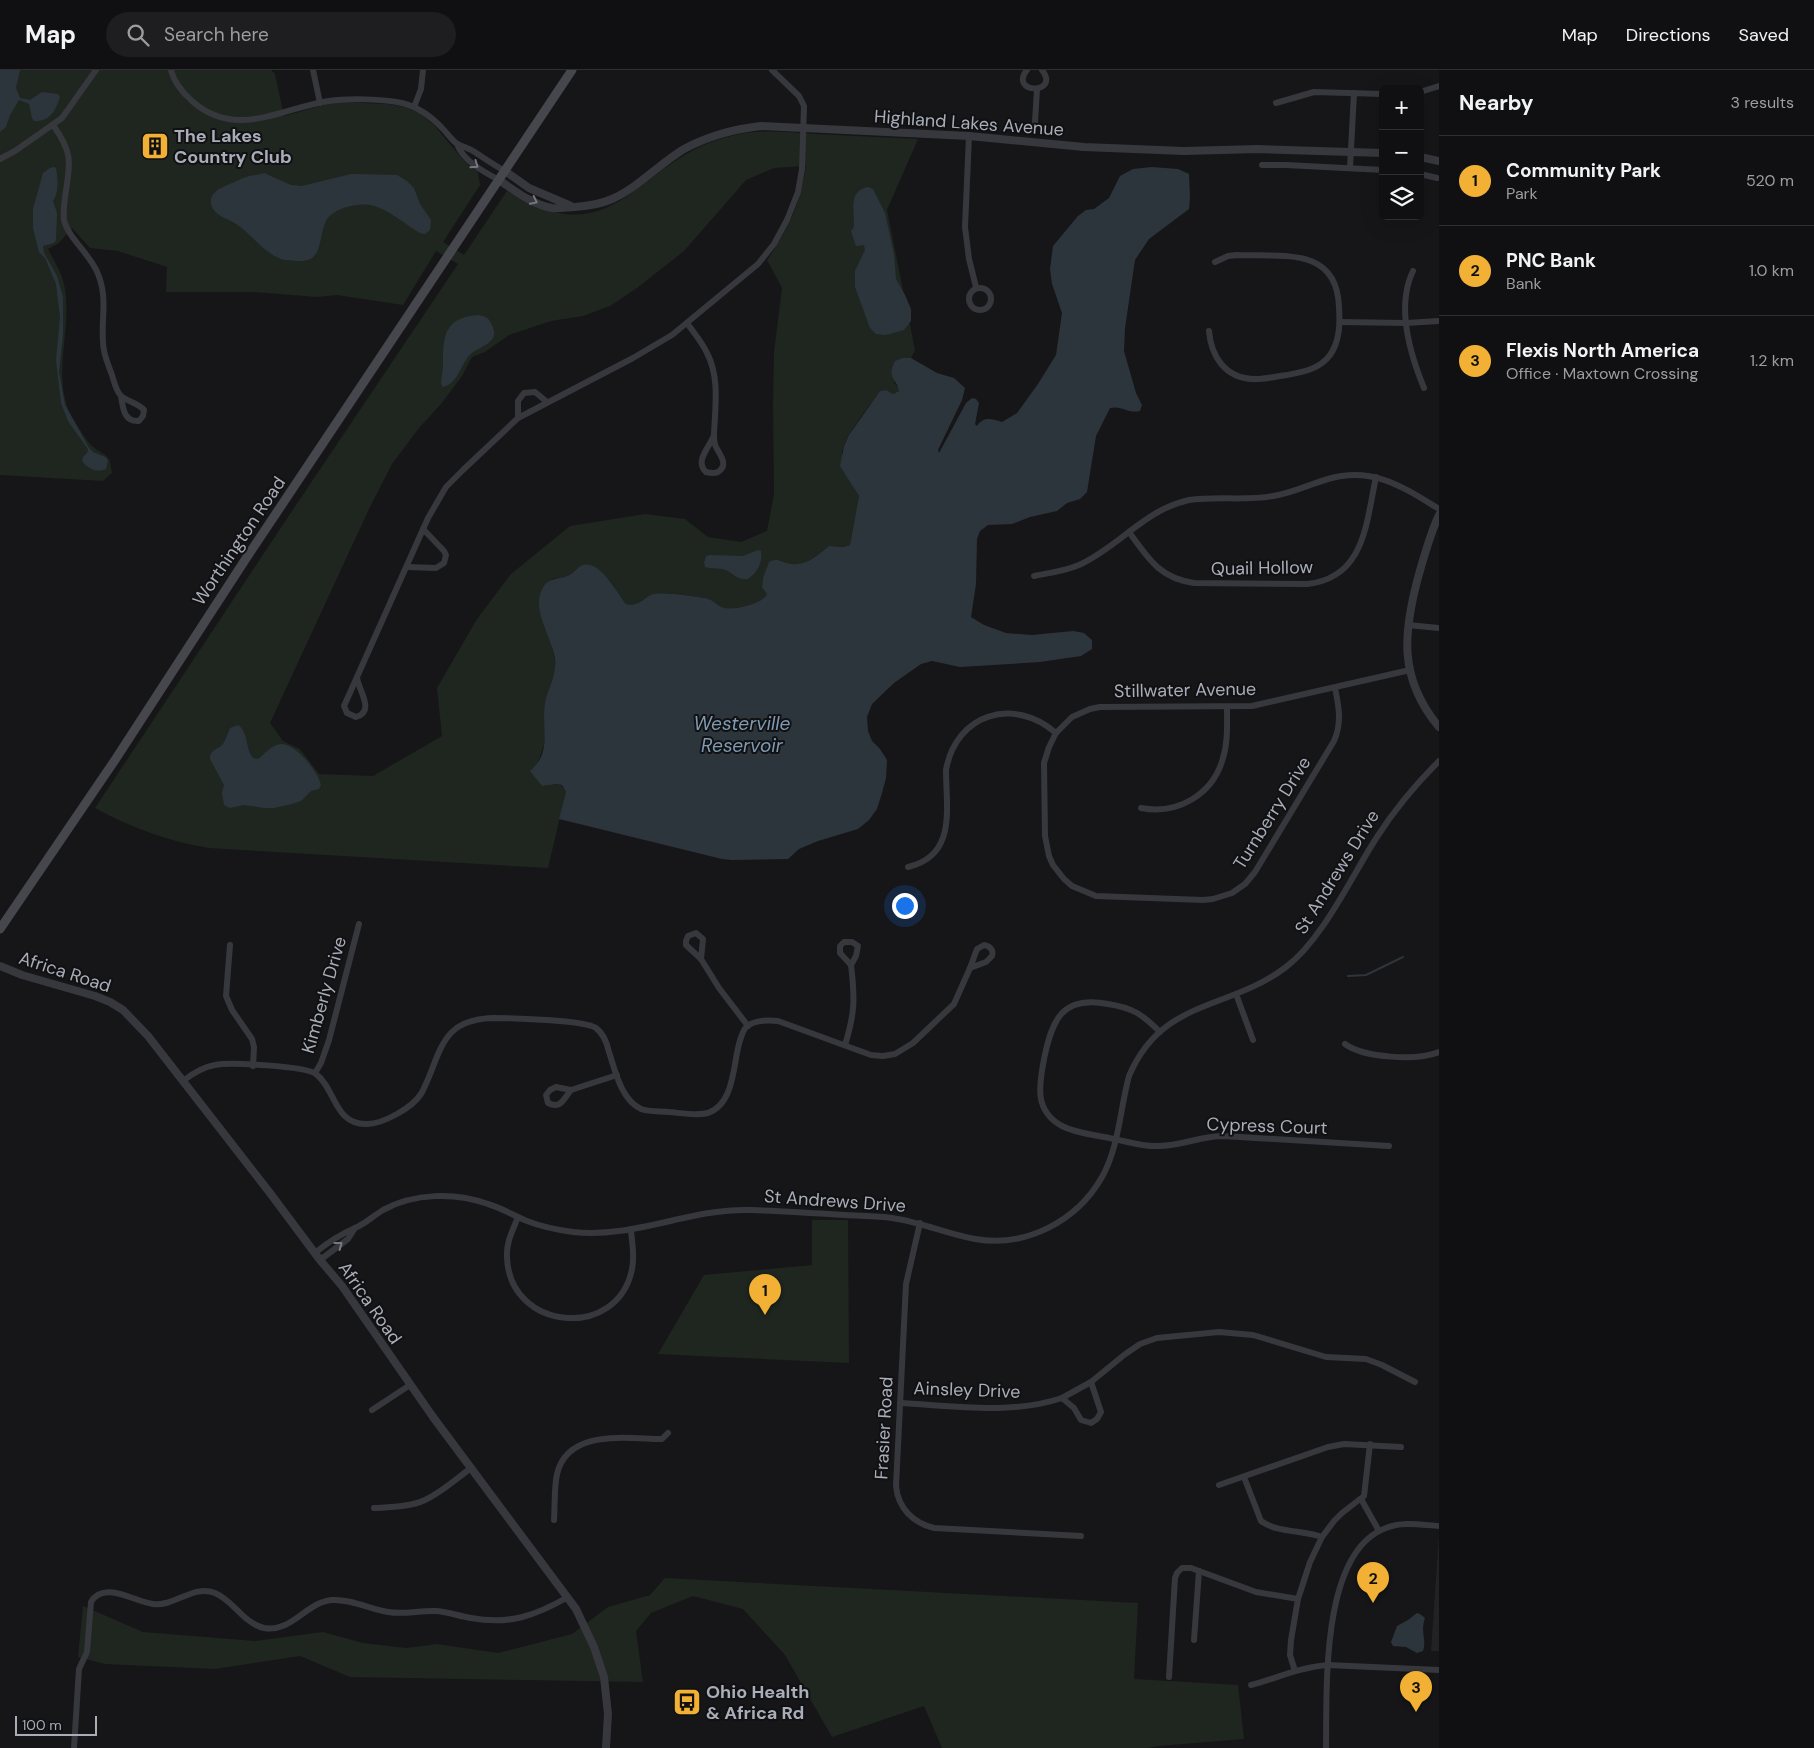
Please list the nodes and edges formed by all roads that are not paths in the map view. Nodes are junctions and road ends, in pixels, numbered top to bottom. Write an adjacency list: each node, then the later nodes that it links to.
1 (96, 70): 18 (street)
2 (172, 70): 14 (street)
3 (313, 70): 14 (street)
4 (423, 70): 16 (street)
5 (572, 70): 30 (main road, Worthington Road)
6 (772, 70): 19 (street)
7 (1027, 70): 10 (street)
8 (1042, 70): 10 (street)
9 (1439, 86): 11 (street)
10 (1037, 89): 17 (street)
11 (1424, 91)
12 (1354, 93): 13 (street); 15 (street); 22 (street)
13 (1379, 94)
14 (320, 102): 16 (street)
15 (1276, 103)
16 (414, 107): 21 (street)
17 (1035, 122)
18 (53, 125): 24 (street); 44 (street)
19 (805, 128): 20 (street, Highland Lakes Avenue); 34 (street, Highland Lakes Avenue); 40 (street)
20 (969, 136): 22 (street, Highland Lakes Avenue); 37 (street)
21 (458, 144): 30 (street, Highland Lakes Avenue); 33 (street, Highland Lakes Avenue, one-way to 33)
22 (1352, 152): 23 (street, Highland Lakes Avenue); 28 (street)
23 (1379, 153)
24 (0, 158)
25 (1424, 158): 26 (street)
26 (1439, 162)
27 (1262, 165): 28 (street)
28 (1350, 168): 29 (street)
29 (1379, 170)
30 (505, 171): 33 (main road, Worthington Road); 34 (street, Highland Lakes Avenue)
31 (1424, 175): 32 (street)
32 (1437, 178)
33 (498, 180): 34 (street, Highland Lakes Avenue, one-way to 34); 67 (main road, Worthington Road)
34 (573, 207)
35 (1215, 262): 39 (street)
36 (1413, 271): 41 (street)
37 (976, 287)
38 (1439, 321): 41 (street)
39 (1340, 322): 41 (street); 42 (street)
40 (687, 323): 45 (street); 47 (street)
41 (1406, 323): 43 (street)
42 (1209, 331)
43 (1424, 388)
44 (121, 396)
45 (547, 402): 46 (street); 46 (street)
46 (518, 418): 51 (street)
47 (714, 435): 47 (street)
48 (1376, 477): 49 (street); 52 (street); 52 (street, Quail Hollow)
49 (1439, 509)
50 (1439, 515): 55 (street)
51 (423, 529): 53 (street); 53 (street)
52 (1129, 532): 54 (street)
53 (407, 567): 58 (street)
54 (1034, 576)
55 (1408, 625): 56 (street); 57 (street)
56 (1439, 628)
57 (1410, 670): 59 (street, Stillwater Avenue); 61 (street)
58 (357, 676): 58 (street)
59 (1335, 688): 60 (street, Stillwater Avenue); 62 (street, Turnberry Drive)
60 (1227, 708): 62 (street, Stillwater Avenue); 64 (street)
61 (1439, 727)
62 (1056, 733): 65 (street)
63 (1439, 761): 73 (street, St Andrews Drive)
64 (1141, 808)
65 (908, 867)
66 (359, 924): 81 (street, Kimberly Drive)
67 (0, 929)
68 (230, 945): 80 (street)
69 (701, 959): 74 (street)
70 (851, 965): 78 (street)
71 (0, 966): 83 (street, Africa Road)
72 (970, 968): 78 (street)
73 (1236, 994): 75 (street, St Andrews Drive); 76 (street)
74 (748, 1026): 78 (street); 82 (street)
75 (1160, 1032): 85 (street, St Andrews Drive); 85 (street, Cypress Court)
76 (1254, 1040)
77 (1345, 1044): 79 (street)
78 (845, 1045)
79 (1439, 1052)
80 (253, 1066): 81 (street); 83 (street)
81 (315, 1073): 82 (street)
82 (617, 1075): 84 (street)
83 (183, 1081): 91 (street, Africa Road)
84 (572, 1090)
85 (1115, 1139): 86 (street, Cypress Court); 88 (street, St Andrews Drive)
86 (1389, 1146)
87 (518, 1217): 89 (street, St Andrews Drive); 90 (street, St Andrews Drive); 90 (street)
88 (920, 1223): 90 (street, St Andrews Drive); 97 (street, Frasier Road)
89 (356, 1228): 91 (street, St Andrews Drive); 92 (street, St Andrews Drive, one-way to 89)
90 (631, 1230)
91 (315, 1253): 92 (street, Africa Road)
92 (320, 1260): 95 (street, Africa Road)
93 (1091, 1382): 94 (street, Ainsley Drive); 96 (street, Ainsley Drive); 96 (street)
94 (1414, 1382)
95 (410, 1385): 98 (street); 102 (street, Africa Road)
96 (1062, 1398): 97 (street, Ainsley Drive)
97 (900, 1403): 110 (street, Frasier Road)
98 (372, 1410)
99 (668, 1433): 107 (street)
100 (1370, 1444): 101 (street); 103 (street); 105 (street)
101 (1401, 1447)
102 (471, 1468): 106 (street); 113 (street, Africa Road)
103 (1244, 1477): 104 (street); 111 (street)
104 (1219, 1485)
105 (1361, 1499): 109 (street); 111 (street)
106 (374, 1508)
107 (554, 1520)
108 (1439, 1526): 109 (street)
109 (1378, 1531): 116 (street)
110 (1081, 1536)
111 (1322, 1537): 114 (street)
112 (1199, 1571): 114 (street); 115 (street); 119 (street)
113 (568, 1597): 121 (street); 122 (street, Africa Road)
114 (1298, 1599): 117 (street)
115 (1194, 1640)
116 (1328, 1665): 117 (street); 118 (street); 123 (street)
117 (1295, 1670): 120 (street)
118 (1439, 1670)
119 (1169, 1676)
120 (1251, 1685)
121 (74, 1748)
122 (606, 1748)
123 (1326, 1748)

